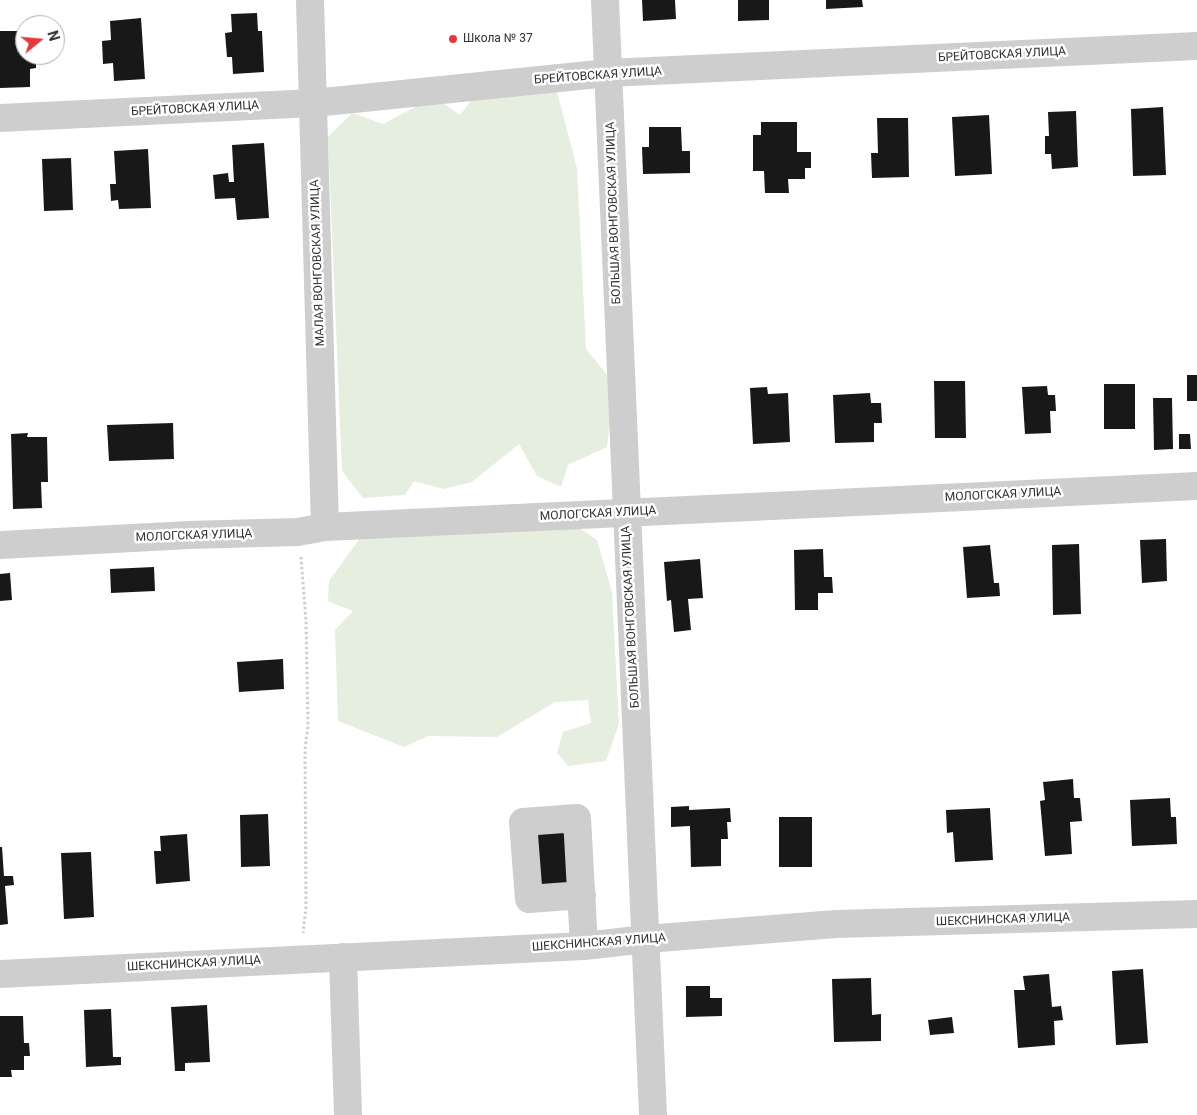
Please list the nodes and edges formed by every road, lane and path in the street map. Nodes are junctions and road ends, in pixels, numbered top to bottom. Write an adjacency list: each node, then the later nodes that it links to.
1 (310, 0): 5 (street, МАЛАЯ ВОНГОВСКАЯ УЛИЦА)
2 (605, 0): 4 (street, БОЛЬШАЯ ВОНГОВСКАЯ УЛИЦА)
3 (1197, 46): 4 (street, БРЕЙТОВСКАЯ УЛИЦА)
4 (608, 73): 5 (street, БРЕЙТОВСКАЯ УЛИЦА); 8 (street, БОЛЬШАЯ ВОНГОВСКАЯ УЛИЦА)
5 (314, 103): 6 (street, БРЕЙТОВСКАЯ УЛИЦА); 9 (street, МАЛАЯ ВОНГОВСКАЯ УЛИЦА)
6 (0, 118)
7 (1197, 486): 8 (street, МОЛОГСКАЯ УЛИЦА)
8 (627, 512): 9 (street, МОЛОГСКАЯ УЛИЦА); 14 (street, БОЛЬШАЯ ВОНГОВСКАЯ УЛИЦА)
9 (325, 527): 10 (street, МОЛОГСКАЯ УЛИЦА)
10 (298, 532): 11 (street, МОЛОГСКАЯ УЛИЦА); 17 (path)
11 (0, 545)
12 (582, 895): 15 (street)
13 (1197, 914): 14 (street, ШЕКСНИНСКАЯ УЛИЦА)
14 (646, 939): 15 (street, ШЕКСНИНСКАЯ УЛИЦА); 20 (street, БОЛЬШАЯ ВОНГОВСКАЯ УЛИЦА)
15 (584, 946): 16 (street, ШЕКСНИНСКАЯ УЛИЦА)
16 (343, 957): 17 (street, ШЕКСНИНСКАЯ УЛИЦА); 19 (street)
17 (297, 960): 18 (street, ШЕКСНИНСКАЯ УЛИЦА)
18 (0, 974)
19 (348, 1115)
20 (653, 1115)

